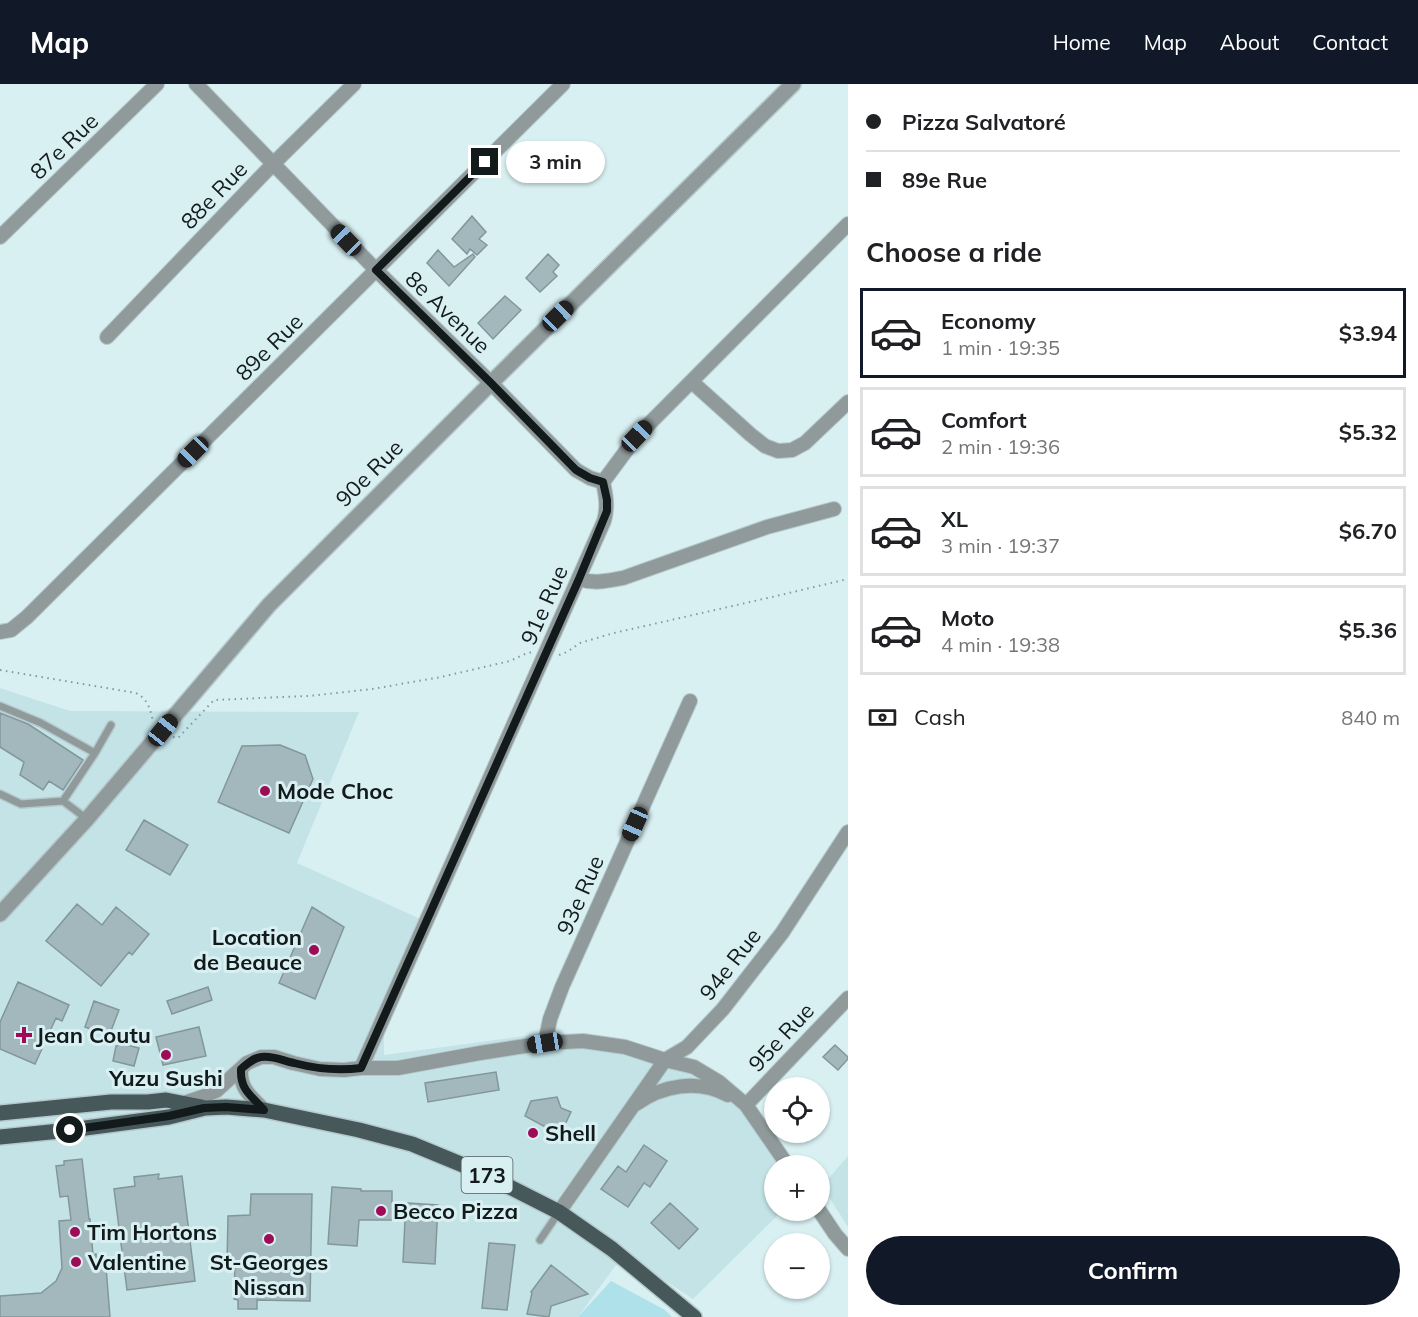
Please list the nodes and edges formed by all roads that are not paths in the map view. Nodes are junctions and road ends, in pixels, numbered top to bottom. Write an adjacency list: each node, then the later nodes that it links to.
1 (157, 84): 8 (street, 87e Rue)
2 (196, 84): 6 (street, 8e Avenue)
3 (354, 84): 6 (street, 88e Rue)
4 (563, 84): 9 (street, 89e Rue)
5 (793, 84): 12 (street, 90e Rue)
6 (273, 164): 9 (street, 8e Avenue); 10 (street, 88e Rue)
7 (848, 224): 11 (street)
8 (0, 237)
9 (376, 270): 12 (street, 8e Avenue); 17 (street, 89e Rue)
10 (107, 337)
11 (692, 382): 13 (street); 14 (street)
12 (491, 383): 14 (street, 8e Avenue); 24 (street, 90e Rue)
13 (848, 402)
14 (603, 482): 16 (street, 91e Rue)
15 (834, 509): 16 (street)
16 (579, 579): 30 (street, 91e Rue)
17 (0, 632)
18 (690, 701): 28 (street, 93e Rue)
19 (0, 706): 21 (lane)
20 (111, 725): 21 (lane)
21 (95, 753): 23 (lane)
22 (0, 794): 23 (lane)
23 (63, 801): 24 (lane)
24 (87, 819): 26 (street, 90e Rue)
25 (848, 832): 29 (street, 94e Rue)
26 (0, 914)
27 (848, 998): 33 (street, 95e Rue)
28 (545, 1043): 29 (street); 30 (street)
29 (665, 1060): 33 (street); 35 (street, 94e Rue)
30 (361, 1068): 31 (street)
31 (241, 1069): 32 (street); 36 (street)
32 (184, 1103): 34 (main road, 173); 37 (main road, 173)
33 (746, 1105): 35 (street, 94e Rue); 39 (street)
34 (204, 1108): 36 (main road, 173); 38 (main road, 173)
35 (629, 1109): 40 (street, 94e Rue)
36 (264, 1110): 40 (main road, 173)
37 (0, 1113)
38 (0, 1137)
39 (780, 1155)
40 (559, 1212): 42 (lane); 44 (main road, 173)
41 (826, 1221): 43 (street)
42 (540, 1240)
43 (848, 1249)
44 (694, 1317)

